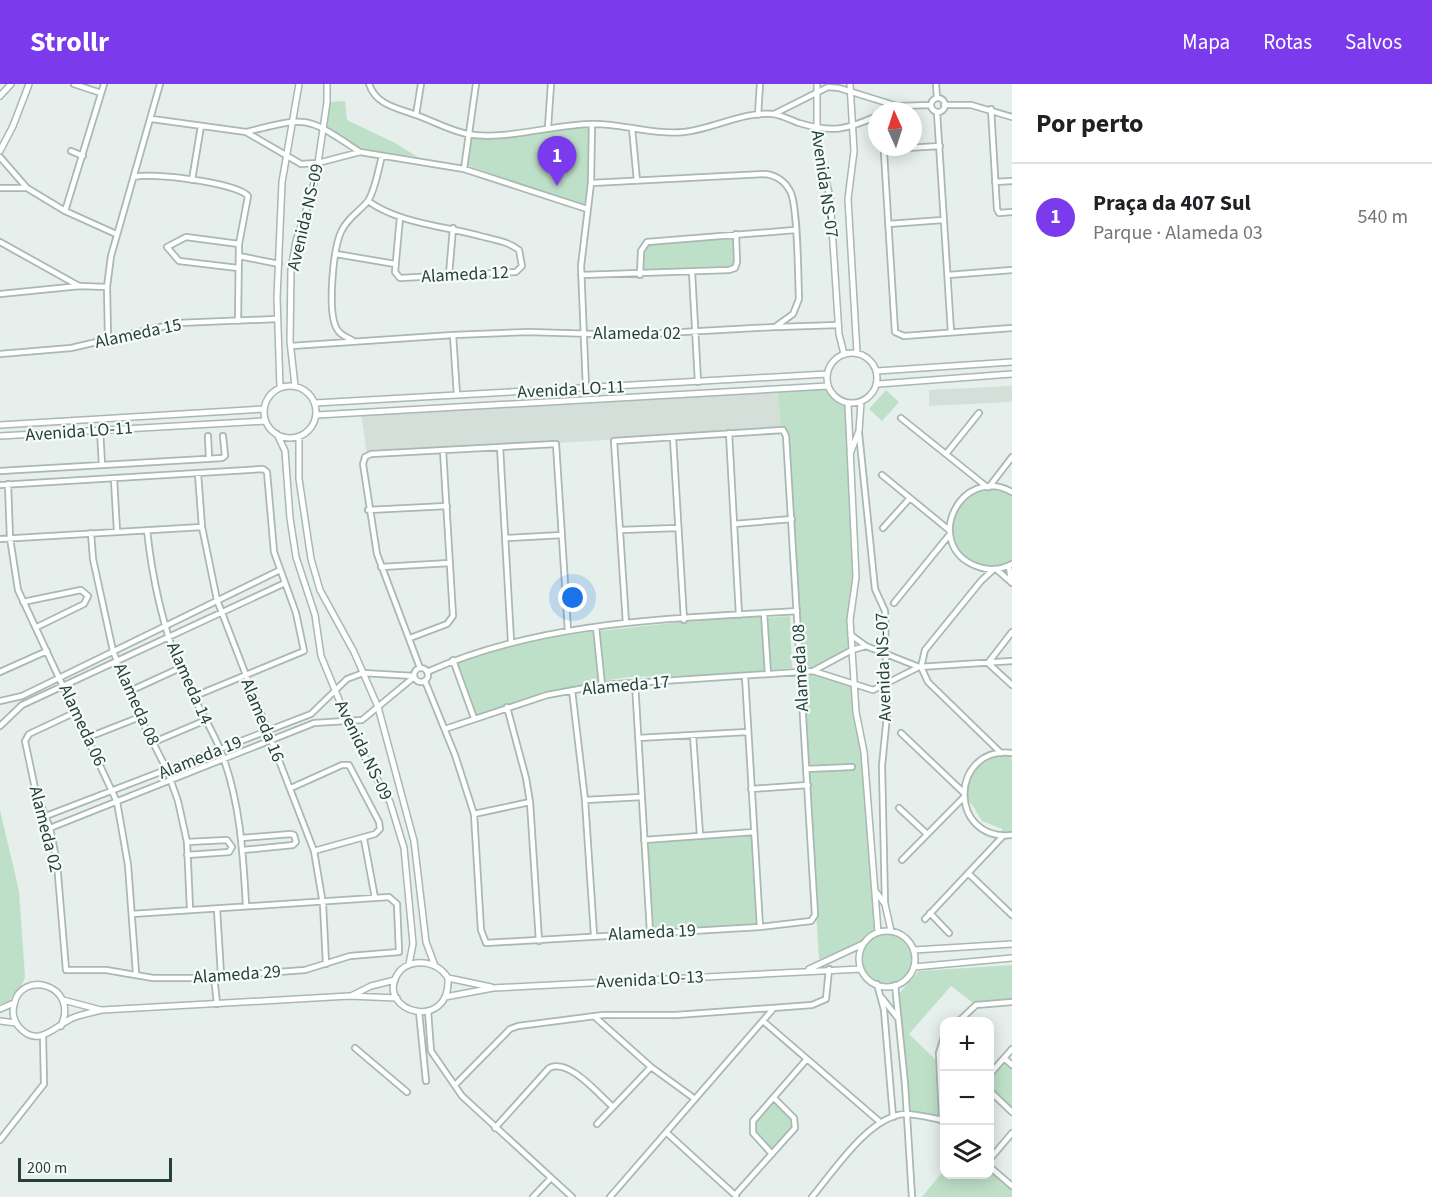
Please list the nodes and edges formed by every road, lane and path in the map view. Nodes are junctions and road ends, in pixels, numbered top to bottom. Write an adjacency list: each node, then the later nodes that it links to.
1 (10, 84): 19 (street)
2 (29, 84): 44 (street)
3 (74, 84): 18 (street)
4 (104, 84): 18 (street)
5 (160, 84): 31 (street)
6 (300, 84): 32 (street)
7 (327, 84): 36 (street, Avenida NS-09)
8 (369, 84): 28 (street)
9 (421, 84): 28 (street)
10 (476, 84): 42 (street)
11 (551, 84): 37 (street)
12 (760, 84): 29 (street)
13 (817, 84): 16 (street, Avenida NS-07)
14 (850, 84): 17 (street, Avenida NS-07)
15 (936, 84): 20 (street)
16 (816, 92): 17 (street); 27 (street); 38 (street, Avenida NS-07)
17 (851, 92): 21 (street); 39 (street, Avenida NS-07)
18 (101, 93): 47 (street)
19 (0, 96)
20 (937, 98): 23 (street); 24 (street)
21 (884, 102)
22 (922, 105): 23 (street)
23 (931, 105): 26 (street)
24 (944, 105): 25 (street); 26 (street)
25 (991, 108): 30 (street); 57 (street)
26 (937, 112): 43 (street)
27 (774, 114): 29 (street); 38 (street)
28 (416, 115): 42 (street)
29 (758, 115): 40 (street)
30 (1012, 117)
31 (152, 119): 35 (street); 53 (street)
32 (292, 120): 36 (street); 41 (street); 50 (street)
33 (868, 120): 39 (street)
34 (592, 124): 37 (street); 40 (street); 58 (street)
35 (201, 126): 41 (street); 54 (street)
36 (323, 127): 46 (street); 51 (street, Avenida NS-09)
37 (548, 127): 42 (street)
38 (817, 128): 39 (street); 90 (street, Avenida NS-07)
39 (852, 128): 100 (street, Avenida NS-07)
40 (633, 129): 55 (street)
41 (246, 132): 50 (street)
42 (468, 134): 52 (street)
43 (940, 146): 66 (street); 67 (street)
44 (0, 151)
45 (71, 151): 47 (street)
46 (360, 152): 48 (street); 51 (street)
47 (83, 156): 63 (street)
48 (382, 156): 52 (street); 61 (street)
49 (0, 157): 60 (street)
50 (286, 157): 51 (street); 76 (street)
51 (318, 163): 99 (street, Avenida NS-09)
52 (464, 169): 62 (street)
53 (134, 177): 54 (street); 70 (street)
54 (192, 180): 73 (street)
55 (637, 181): 58 (street); 69 (street)
56 (1012, 181): 57 (street)
57 (995, 182): 64 (street)
58 (591, 183): 62 (street)
59 (0, 188): 60 (street)
60 (27, 188): 63 (street)
61 (368, 201): 65 (street, Alameda 12); 74 (street)
62 (587, 209): 82 (street)
63 (65, 211): 70 (street)
64 (1012, 212)
65 (400, 217): 68 (street, Alameda 12); 77 (street, Alameda 12)
66 (944, 220): 67 (street); 84 (street)
67 (888, 224): 93 (street)
68 (453, 228): 81 (street); 81 (street, Alameda 12)
69 (795, 230): 71 (street); 91 (street)
70 (116, 234): 86 (street)
71 (736, 234): 80 (street); 83 (street)
72 (0, 242): 85 (street)
73 (239, 244): 75 (street); 78 (street)
74 (336, 254): 77 (street); 98 (street)
75 (239, 256): 76 (street); 78 (street)
76 (279, 264): 88 (street)
77 (395, 264): 81 (street, Alameda 12)
78 (238, 268): 89 (street)
79 (1012, 270): 84 (street)
80 (692, 272): 83 (street); 95 (street)
81 (449, 275)
82 (581, 275): 83 (street); 94 (street)
83 (640, 275)
84 (948, 276): 93 (street)
85 (80, 286): 86 (street); 87 (street)
86 (107, 287): 97 (street)
87 (0, 294)
88 (277, 319): 89 (street, Alameda 15); 111 (street)
89 (238, 321): 97 (street, Alameda 15)
90 (838, 325): 91 (street, Alameda 02); 102 (street, Avenida NS-07)
91 (775, 327): 95 (street, Alameda 02)
92 (1012, 328): 93 (street)
93 (951, 332)
94 (584, 333): 95 (street, Alameda 02); 96 (street, Alameda 02); 112 (street)
95 (695, 333): 107 (street)
96 (453, 335): 98 (street, Alameda 02); 113 (street)
97 (108, 338): 101 (street, Alameda 15)
98 (354, 341): 99 (street, Alameda 02)
99 (291, 346): 109 (street, Avenida NS-09)
100 (857, 353): 102 (street); 104 (street)
101 (0, 354)
102 (844, 354): 105 (street)
103 (1012, 362): 104 (street)
104 (877, 371): 108 (street)
105 (827, 374): 107 (street, Avenida LO-11); 110 (street)
106 (1012, 374): 108 (street)
107 (698, 382): 112 (street, Avenida LO-11)
108 (878, 384): 114 (street)
109 (295, 386): 111 (street); 115 (street)
110 (828, 386): 116 (street); 119 (street, Avenida LO-11)
111 (280, 387): 117 (street)
112 (586, 388): 113 (street, Avenida LO-11)
113 (457, 395): 115 (street, Avenida LO-11)
114 (861, 402): 116 (street); 124 (street, Avenida NS-07)
115 (315, 403): 119 (street)
116 (848, 404): 136 (street, Avenida NS-07)
117 (264, 409): 121 (street); 122 (street, Avenida LO-11)
118 (979, 413): 134 (street)
119 (317, 415): 130 (street)
120 (901, 418): 134 (street)
121 (266, 421): 123 (street, Avenida LO-11); 126 (street)
122 (0, 425)
123 (100, 430): 127 (street, Avenida LO-11); 139 (street)
124 (859, 431): 136 (street, Avenida NS-07); 207 (street, Avenida NS-07)
125 (729, 433): 131 (street); 158 (street, Alameda 08); 161 (street)
126 (277, 434): 130 (street); 234 (street, Avenida NS-09)
127 (0, 436)
128 (208, 436): 137 (street)
129 (223, 436): 137 (street)
130 (299, 437): 219 (street, Avenida NS-09)
131 (673, 438): 163 (street); 166 (street)
132 (500, 447): 133 (street); 170 (street); 172 (street)
133 (443, 450): 156 (street); 157 (street)
134 (946, 454): 146 (street)
135 (1012, 457): 143 (street)
136 (849, 458): 199 (street, Avenida NS-07)
137 (209, 459): 138 (street)
138 (155, 462): 139 (street); 145 (street)
139 (102, 465): 140 (street)
140 (60, 468): 141 (street); 148 (street)
141 (0, 471)
142 (198, 474): 145 (street); 162 (street, Alameda 16); 181 (street)
143 (1000, 474): 151 (street); 152 (street)
144 (882, 475): 155 (street)
145 (156, 476): 147 (street)
146 (973, 476): 151 (street); 153 (street)
147 (114, 479): 148 (street); 167 (street)
148 (61, 481): 149 (street)
149 (8, 484): 150 (street); 171 (street, Alameda 06)
150 (0, 485)
151 (988, 487): 152 (street); 153 (street)
152 (999, 487): 154 (street)
153 (976, 489): 160 (street)
154 (1012, 492)
155 (910, 498): 159 (street); 164 (street)
156 (447, 506): 157 (street); 176 (street)
157 (368, 510): 178 (street)
158 (792, 519): 161 (street); 188 (street, Alameda 08)
159 (935, 519): 160 (street); 169 (street)
160 (950, 520): 169 (street)
161 (734, 524): 191 (street)
162 (202, 527): 165 (street); 185 (street, Alameda 16)
163 (677, 528): 166 (street); 192 (street)
164 (883, 528)
165 (147, 530): 167 (street); 194 (street, Alameda 14)
166 (620, 530): 193 (street)
167 (117, 531): 168 (street)
168 (91, 532): 171 (street); 206 (street, Alameda 08)
169 (950, 532): 174 (street); 175 (street)
170 (562, 535): 172 (street); 197 (street)
171 (10, 538): 173 (street); 186 (street, Alameda 06)
172 (506, 538): 202 (street)
173 (0, 539)
174 (952, 543): 175 (street); 179 (street)
175 (938, 549): 187 (street)
176 (450, 563): 178 (street); 201 (street)
177 (1010, 565): 180 (street); 183 (street)
178 (381, 567): 201 (street)
179 (983, 569): 180 (street); 182 (street)
180 (995, 569): 182 (street); 183 (street)
181 (280, 570): 184 (street); 185 (street)
182 (981, 581): 212 (street)
183 (1011, 582)
184 (285, 583): 189 (street); 221 (street)
185 (218, 600): 189 (street, Alameda 16); 194 (street)
186 (23, 602): 195 (street, Alameda 06); 195 (street)
187 (894, 603)
188 (797, 611): 190 (street); 218 (street, Alameda 08)
189 (222, 613): 200 (street); 221 (street, Alameda 16)
190 (764, 613): 191 (street); 220 (street)
191 (740, 615): 192 (street)
192 (684, 620): 193 (street)
193 (627, 624): 196 (street)
194 (165, 626): 200 (street, Alameda 14); 206 (street)
195 (37, 627): 205 (street, Alameda 06)
196 (596, 627): 197 (street); 228 (street)
197 (568, 631): 202 (street)
198 (1012, 632): 211 (street)
199 (851, 635): 203 (street); 204 (street, Avenida NS-07)
200 (170, 637): 209 (street); 213 (street, Alameda 14)
201 (410, 638): 214 (street)
202 (511, 641): 208 (street)
203 (866, 646): 204 (street); 207 (street)
204 (852, 650): 215 (street); 231 (street, Avenida NS-07)
205 (47, 651): 216 (street); 224 (street, Alameda 06)
206 (113, 651): 209 (street, Alameda 08); 224 (street)
207 (885, 654): 212 (street); 227 (street, Avenida NS-07)
208 (453, 660): 217 (street); 241 (street)
209 (117, 661): 230 (street); 233 (street, Alameda 08)
210 (1012, 661): 211 (street)
211 (988, 663): 212 (street); 229 (street)
212 (920, 667): 227 (street); 254 (street)
213 (180, 668): 233 (street); 235 (street, Alameda 14)
214 (420, 668): 217 (street); 222 (street, Alameda 19)
215 (813, 671): 218 (street, Alameda 17); 231 (street)
216 (0, 672)
217 (427, 672): 225 (street)
218 (801, 672): 220 (street, Alameda 17); 262 (street, Alameda 08)
219 (363, 674): 222 (street); 234 (street, Alameda 19); 237 (street, Avenida NS-09)
220 (768, 674): 223 (street, Alameda 17)
221 (245, 676): 235 (street); 246 (street, Alameda 16)
222 (414, 676): 225 (street); 237 (street, Alameda 19)
223 (745, 676): 226 (street, Alameda 17); 247 (street)
224 (60, 677): 230 (street, Alameda 06); 236 (street)
225 (425, 681): 245 (street)
226 (635, 683): 228 (street, Alameda 17); 251 (street)
227 (886, 684): 231 (street); 301 (street, Avenida NS-07)
228 (602, 685): 232 (street, Alameda 17)
229 (1012, 685)
230 (64, 686): 239 (street, Alameda 06); 244 (street)
231 (854, 686): 298 (street, Avenida NS-07)
232 (572, 690): 238 (street, Alameda 17); 273 (street)
233 (130, 691): 240 (street, Alameda 08)
234 (334, 691): 243 (street, Avenida NS-09); 246 (street, Alameda 19)
235 (195, 696): 242 (street, Alameda 14)
236 (0, 701)
237 (378, 707): 243 (street, Alameda 19); 323 (street, Avenida NS-09)
238 (507, 707): 241 (street, Alameda 17); 275 (street)
239 (76, 712): 250 (street, Alameda 06); 280 (street, Alameda 02)
240 (140, 717): 250 (street); 253 (street, Alameda 08)
241 (474, 718): 245 (street, Alameda 17)
242 (206, 720): 253 (street); 256 (street, Alameda 14)
243 (349, 721): 252 (street, Alameda 19); 322 (street, Avenida NS-09)
244 (0, 726)
245 (445, 729): 279 (street)
246 (267, 730): 252 (street, Alameda 16); 256 (street, Alameda 19)
247 (747, 732): 249 (street); 269 (street)
248 (901, 733): 265 (street)
249 (693, 735): 251 (street); 285 (street)
250 (89, 737): 270 (street, Alameda 06)
251 (638, 738): 272 (street)
252 (270, 740): 260 (street, Alameda 19); 268 (street, Alameda 16)
253 (154, 742): 263 (street, Alameda 08)
254 (992, 744): 257 (street); 259 (street)
255 (1012, 747): 258 (street)
256 (220, 749): 260 (street, Alameda 14); 263 (street, Alameda 19)
257 (1001, 753): 258 (street); 259 (street)
258 (1010, 753)
259 (991, 755): 266 (street)
260 (223, 759): 264 (street, Alameda 19); 288 (street, Alameda 14)
261 (852, 767): 262 (street)
262 (806, 769): 267 (street, Alameda 08)
263 (167, 770): 264 (street, Alameda 08); 270 (street, Alameda 19)
264 (172, 781): 274 (street, Alameda 19); 291 (street, Alameda 08)
265 (953, 782): 266 (street); 271 (street)
266 (965, 784): 271 (street)
267 (808, 785): 269 (street); 305 (street, Alameda 08)
268 (291, 788): 289 (street); 294 (street, Alameda 16)
269 (751, 789): 282 (street)
270 (114, 791): 274 (street, Alameda 06); 280 (street, Alameda 19)
271 (964, 795): 276 (street); 277 (street)
272 (642, 797): 273 (street); 290 (street)
273 (585, 800): 315 (street)
274 (117, 802): 281 (street, Alameda 19); 307 (street, Alameda 06)
275 (530, 802): 279 (street); 316 (street)
276 (965, 806): 277 (street); 284 (street)
277 (954, 807): 283 (street)
278 (899, 808): 283 (street)
279 (474, 814): 316 (street, Alameda 19)
280 (46, 816): 281 (street, Alameda 02)
281 (50, 828): 328 (street, Alameda 02)
282 (754, 832): 285 (street); 310 (street)
283 (927, 834): 296 (street)
284 (993, 834): 286 (street); 292 (street)
285 (700, 835): 290 (street)
286 (1004, 836): 287 (street); 292 (street)
287 (1011, 836)
288 (242, 838): 293 (street, Alameda 14); 293 (street)
289 (364, 838): 294 (street); 299 (street)
290 (644, 840): 312 (street)
291 (187, 842): 295 (street, Alameda 08); 295 (street)
292 (995, 845): 297 (street)
293 (243, 850): 302 (street, Alameda 14)
294 (314, 850): 300 (street, Alameda 16)
295 (187, 855): 303 (street, Alameda 08)
296 (902, 860)
297 (968, 873): 306 (street); 308 (street)
298 (876, 892): 301 (street, Avenida NS-07); 313 (street, Avenida NS-07)
299 (375, 898): 300 (street); 321 (street, Alameda 29)
300 (323, 904): 302 (street); 321 (street, Alameda 16)
301 (885, 904): 311 (street, Avenida NS-07)
302 (246, 905): 304 (street)
303 (190, 909): 304 (street); 307 (street)
304 (217, 909): 330 (street)
305 (814, 909): 310 (street, Alameda 19)
306 (930, 913): 309 (street); 314 (street)
307 (132, 914): 329 (street, Alameda 06)
308 (1012, 915)
309 (925, 919)
310 (760, 927): 312 (street, Alameda 19)
311 (891, 931): 313 (street); 319 (street)
312 (650, 932): 315 (street, Alameda 19)
313 (878, 932): 317 (street)
314 (949, 933)
315 (594, 935): 316 (street, Alameda 19)
316 (539, 940)
317 (863, 944): 326 (street); 327 (street, Avenida LO-13)
318 (1012, 944): 319 (street)
319 (914, 950): 324 (street)
320 (1012, 958): 324 (street)
321 (326, 964): 330 (street, Alameda 29)
322 (409, 964): 323 (street); 333 (street)
323 (435, 966): 332 (street)
324 (914, 967): 335 (street)
325 (829, 969): 326 (street, Avenida LO-13); 327 (street, Avenida LO-13); 345 (street)
326 (861, 969): 334 (street)
327 (807, 970): 336 (street, Avenida LO-13)
328 (74, 971): 329 (street, Alameda 29)
329 (136, 973): 331 (street, Alameda 29)
330 (221, 975): 331 (street, Alameda 29)
331 (214, 976): 344 (street)
332 (448, 978): 336 (street, Avenida LO-13); 338 (street)
333 (395, 980): 337 (street); 339 (street)
334 (876, 984): 335 (street); 340 (street)
335 (895, 985): 352 (street)
336 (493, 988): 338 (street, Avenida LO-13)
337 (349, 996): 339 (street); 344 (street)
338 (445, 997): 348 (street, Avenida LO-13)
339 (397, 998): 349 (street)
340 (882, 998): 352 (street); 378 (street)
341 (63, 1000): 343 (street); 347 (street); 356 (street)
342 (1012, 1002): 351 (street)
343 (14, 1003): 346 (street); 355 (street)
344 (217, 1004): 347 (street)
345 (774, 1008): 350 (street); 354 (street)
346 (0, 1009)
347 (102, 1010): 356 (street)
348 (428, 1011): 349 (street); 362 (street)
349 (419, 1012): 361 (street)
350 (595, 1017): 366 (street); 370 (street)
351 (963, 1017)
352 (899, 1020): 377 (street)
353 (0, 1021): 355 (street)
354 (764, 1021): 364 (street); 374 (street)
355 (16, 1023): 357 (street)
356 (61, 1026): 357 (street)
357 (43, 1036): 385 (street)
358 (355, 1048): 371 (street)
359 (1012, 1048): 363 (street)
360 (940, 1050): 367 (street)
361 (422, 1051): 362 (street); 369 (street)
362 (431, 1051): 370 (street)
363 (1004, 1058): 365 (street); 368 (street)
364 (807, 1059): 373 (street); 379 (street)
365 (1012, 1065)
366 (651, 1067): 374 (street); 375 (street)
367 (940, 1067)
368 (993, 1071)
369 (426, 1081)
370 (456, 1084): 382 (street)
371 (407, 1092)
372 (994, 1095): 376 (street)
373 (774, 1098): 386 (street); 386 (street)
374 (695, 1099): 384 (street)
375 (613, 1107): 381 (street); 382 (street)
376 (1012, 1112)
377 (905, 1114): 378 (street); 380 (street); 396 (street)
378 (893, 1117): 379 (street)
379 (880, 1122): 395 (street)
380 (940, 1122)
381 (597, 1124)
382 (495, 1128): 389 (street)
383 (1012, 1132): 387 (street)
384 (667, 1133): 391 (street); 394 (street)
385 (0, 1140)
386 (772, 1154): 391 (street)
387 (994, 1154)
388 (994, 1170): 390 (street)
389 (550, 1178): 392 (street); 393 (street)
390 (1012, 1186)
391 (736, 1196)
392 (533, 1197)
393 (572, 1197)
394 (610, 1197)
395 (812, 1197)
396 (912, 1197)

